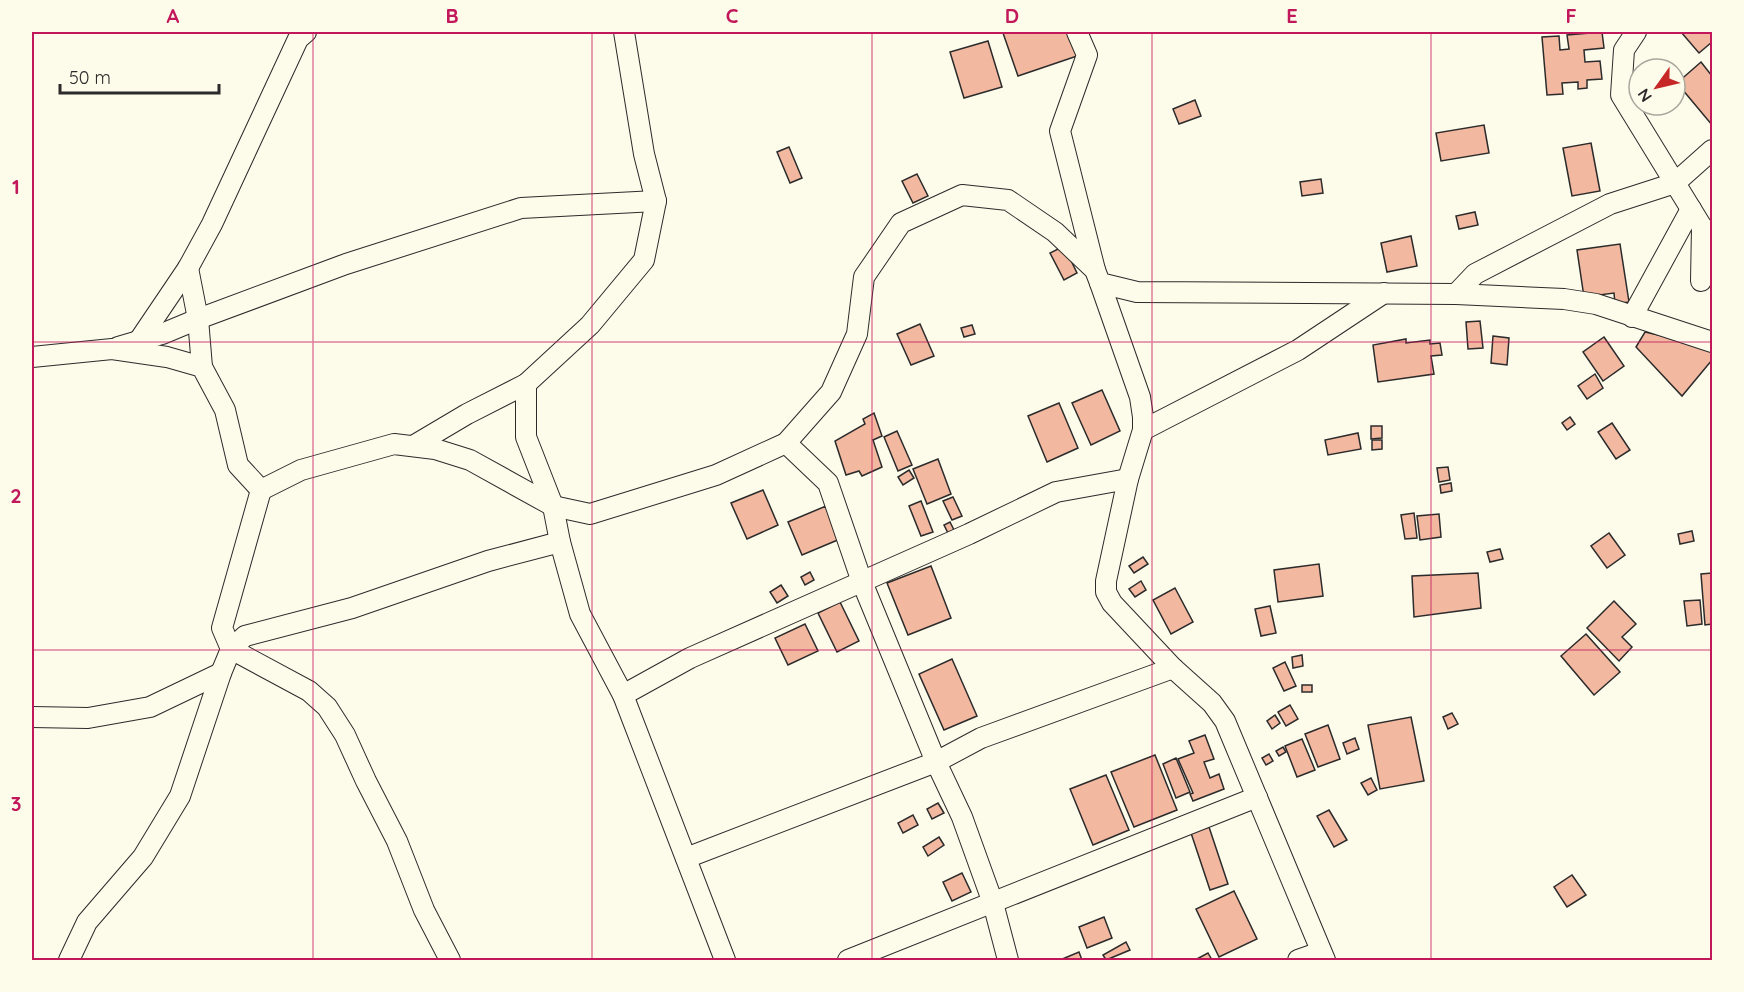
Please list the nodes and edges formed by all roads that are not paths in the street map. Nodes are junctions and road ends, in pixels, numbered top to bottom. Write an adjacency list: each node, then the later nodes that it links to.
1 (306, 32): 10 (street)
2 (624, 32): 7 (street)
3 (1077, 32): 11 (street)
4 (1636, 32): 6 (street)
5 (1713, 150): 6 (street)
6 (1675, 183): 8 (street); 14 (street)
7 (656, 201): 16 (street); 22 (street)
8 (1691, 209): 9 (street); 15 (street)
9 (1707, 232): 12 (street)
10 (188, 268): 16 (street); 17 (street)
11 (1097, 276): 13 (street); 23 (street); 24 (street)
12 (1701, 281)
13 (1384, 293): 14 (street); 23 (street)
14 (1456, 294): 15 (street)
15 (1632, 317): 18 (street)
16 (198, 319): 17 (street); 21 (street)
17 (138, 342): 19 (street)
18 (1713, 342)
19 (112, 349): 20 (street); 21 (street)
20 (32, 357)
21 (202, 367): 27 (street)
22 (526, 384): 25 (street); 28 (street)
23 (1143, 430): 26 (street)
24 (786, 443): 28 (street); 30 (street)
25 (413, 446): 27 (street); 28 (street)
26 (1128, 479): 30 (street); 32 (street)
27 (261, 490): 31 (street)
28 (553, 506): 29 (street)
29 (560, 542): 31 (street); 34 (street)
30 (862, 582): 34 (street); 36 (street)
31 (231, 649): 33 (street); 42 (street)
32 (1173, 668): 36 (street); 37 (street)
33 (221, 673): 35 (street); 41 (street)
34 (622, 695): 38 (street)
35 (32, 717)
36 (936, 762): 38 (street); 39 (street)
37 (1257, 797): 39 (street); 40 (street)
38 (686, 858): 43 (street)
39 (993, 903): 44 (street); 45 (street)
40 (1323, 956): 46 (street)
41 (69, 960)
42 (450, 960)
43 (724, 960)
44 (848, 960)
45 (1008, 960)
46 (1298, 960)

